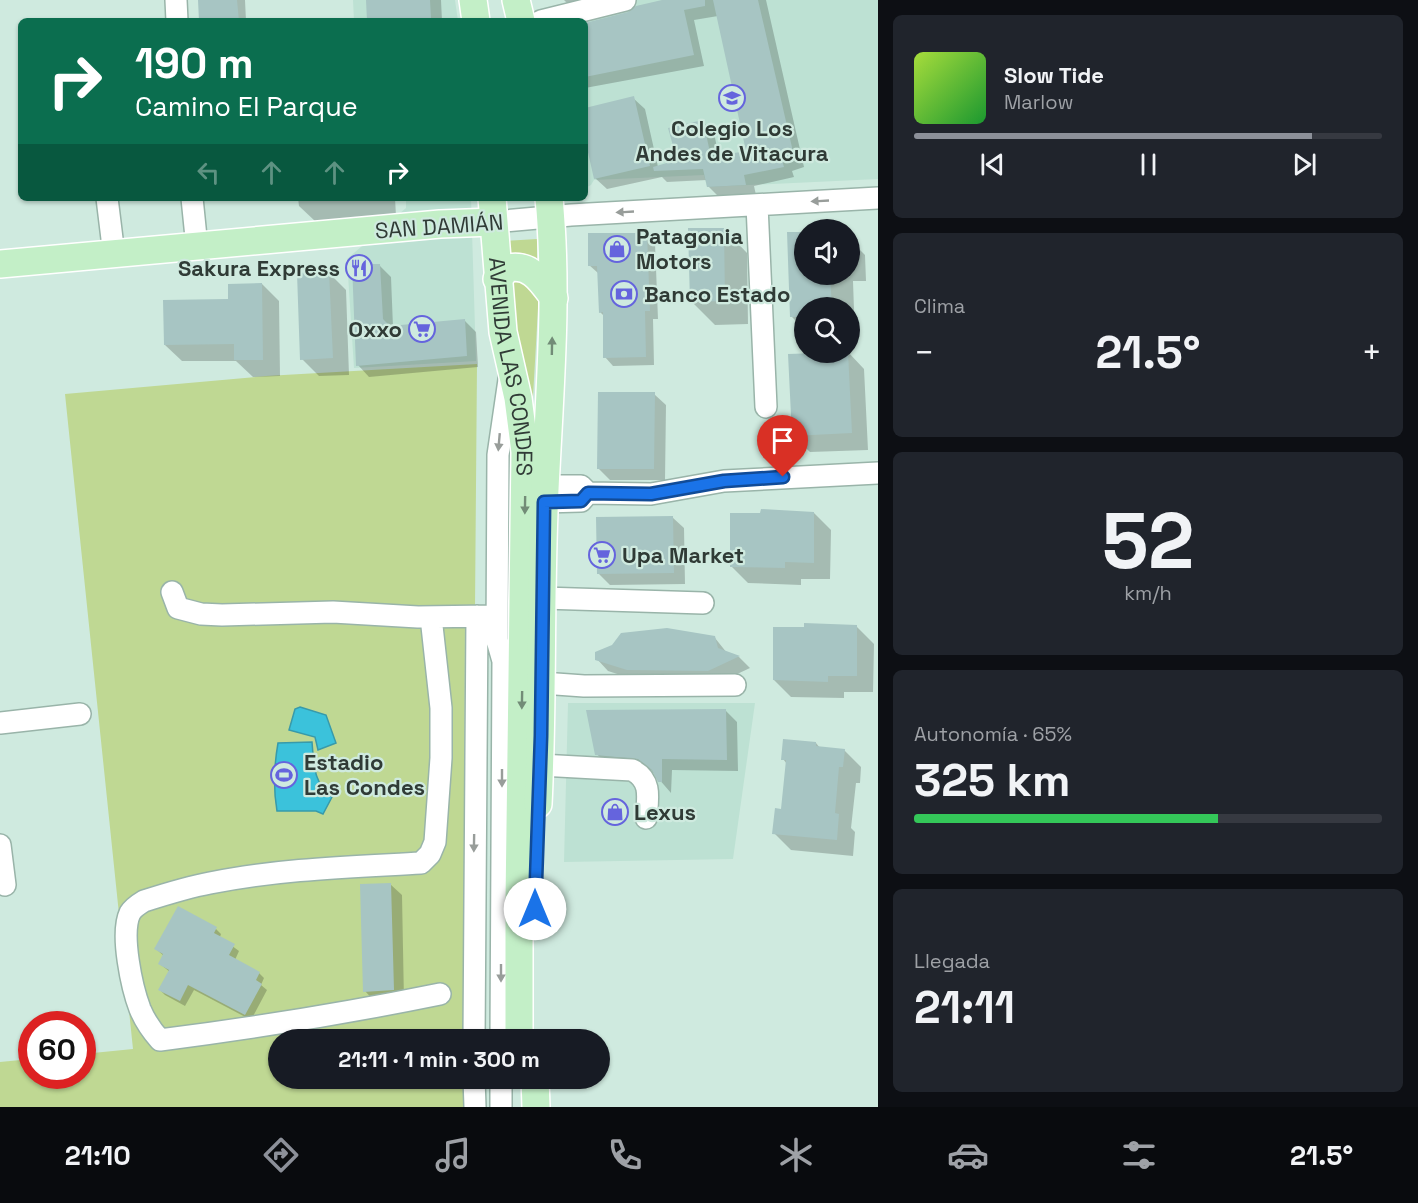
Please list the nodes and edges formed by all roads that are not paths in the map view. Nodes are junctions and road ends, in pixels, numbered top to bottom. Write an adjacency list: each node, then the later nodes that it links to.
1 (176, 0): 5 (street)
2 (473, 0): 6 (main road)
3 (625, 0): 4 (street)
4 (525, 10)
5 (177, 18)
6 (476, 18)
7 (878, 198): 10 (street, SAN DAMIÁN, one-way to 10)
8 (107, 201): 14 (street)
9 (192, 201): 13 (street)
10 (757, 205): 11 (street, SAN DAMIÁN, one-way to 11); 19 (street)
11 (550, 207): 12 (street, SAN DAMIÁN); 17 (main road, AVENIDA LAS CONDES)
12 (492, 210): 13 (main road, SAN DAMIÁN); 16 (main road, AVENIDA LAS CONDES)
13 (197, 247): 14 (main road, SAN DAMIÁN)
14 (114, 255): 15 (main road, SAN DAMIÁN)
15 (0, 264)
16 (497, 279): 17 (main road); 18 (main road, AVENIDA LAS CONDES)
17 (554, 298): 21 (main road, AVENIDA LAS CONDES, one-way to 17)
18 (511, 364): 25 (street, one-way to 25); 40 (main road, AVENIDA LAS CONDES, one-way to 40)
19 (766, 407)
20 (878, 473): 21 (street)
21 (545, 494): 23 (main road, AVENIDA LAS CONDES)
22 (172, 592): 26 (street)
23 (543, 598): 24 (street); 27 (main road, AVENIDA LAS CONDES)
24 (703, 603)
25 (486, 616): 26 (street); 34 (street, one-way to 34); 35 (street, one-way to 35)
26 (431, 618): 37 (street)
27 (542, 683): 28 (street); 31 (main road, AVENIDA LAS CONDES)
28 (735, 685)
29 (80, 714): 30 (street)
30 (0, 723)
31 (540, 765): 32 (street); 41 (main road, AVENIDA LAS CONDES)
32 (646, 818)
33 (0, 845): 36 (street)
34 (474, 882): 35 (street); 38 (street)
35 (502, 882): 39 (street, one-way to 39)
36 (5, 885)
37 (440, 994)
38 (474, 1029)
39 (501, 1029)
40 (519, 1029)
41 (535, 1029)
42 (474, 1089): 46 (street)
43 (501, 1089): 47 (street)
44 (519, 1089): 48 (main road)
45 (535, 1089): 49 (main road)
46 (474, 1107)
47 (501, 1107)
48 (519, 1107)
49 (536, 1107)

